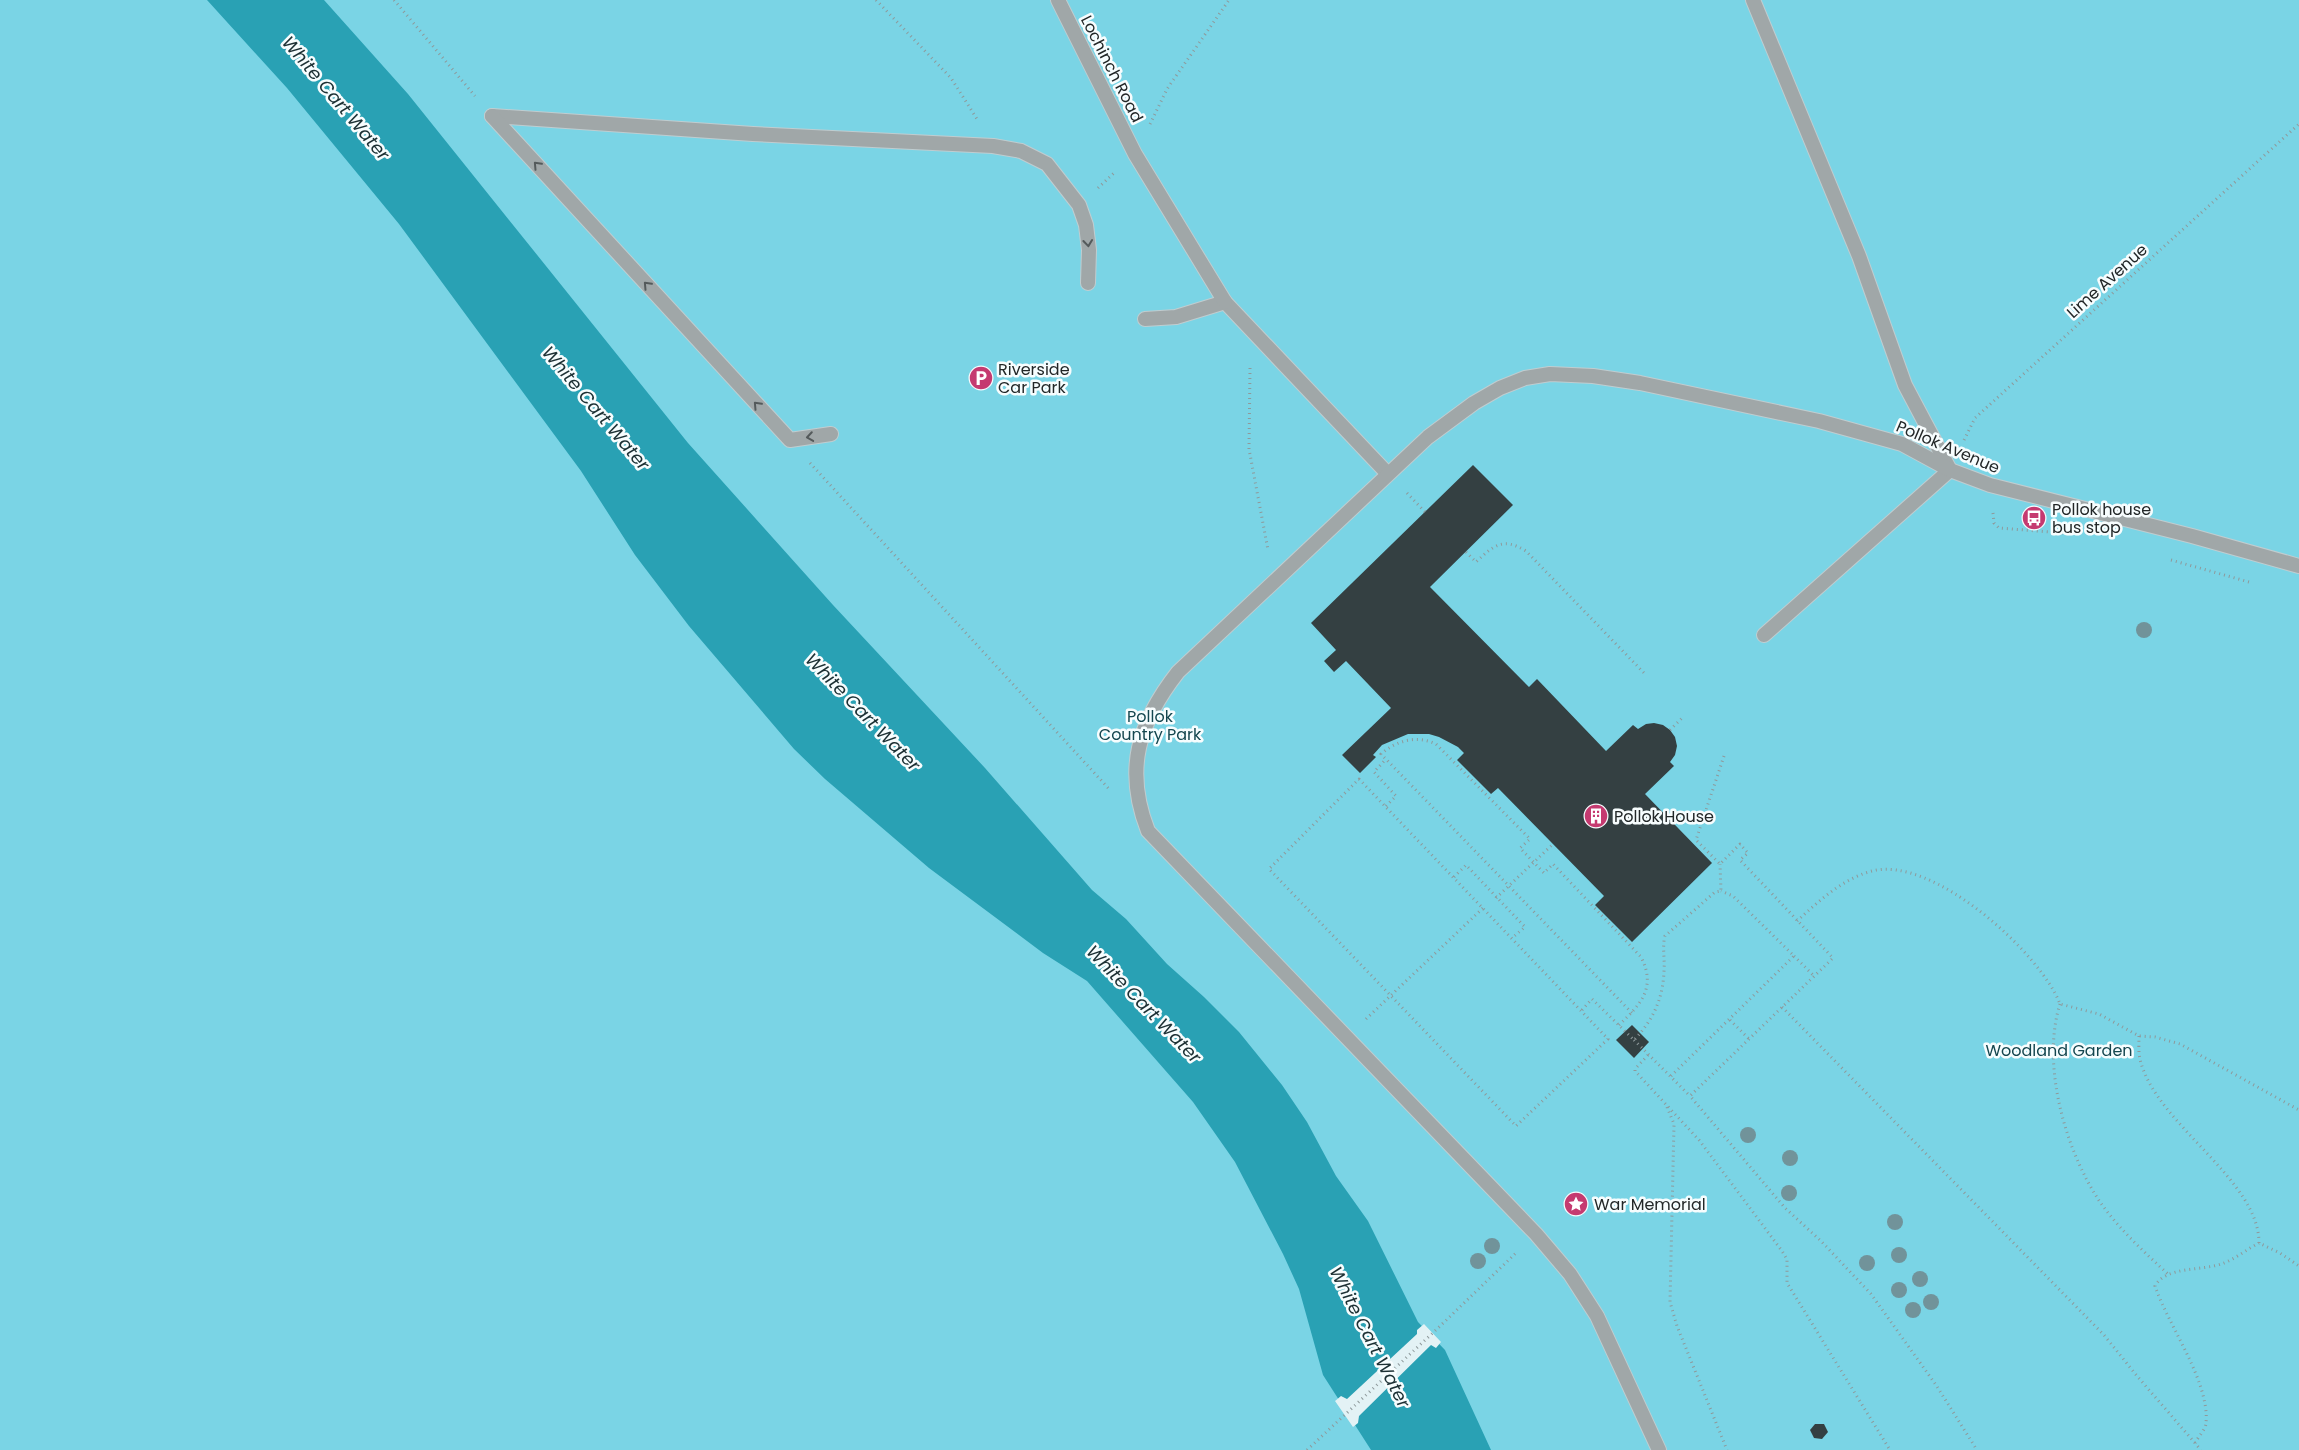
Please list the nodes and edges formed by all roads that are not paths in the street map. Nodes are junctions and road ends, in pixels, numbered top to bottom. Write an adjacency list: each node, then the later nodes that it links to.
1 (1058, 0): 4 (street, Lochinch Road)
2 (1753, 0): 7 (street)
3 (1088, 282): 6 (street, one-way to 3)
4 (1225, 302): 5 (street); 8 (street, Lochinch Road)
5 (1145, 319)
6 (832, 434)
7 (1950, 470): 8 (street, Pollok Avenue); 9 (street, Pollok Avenue); 10 (street)
8 (1387, 473): 11 (street, Pollok Avenue)
9 (2299, 566)
10 (1764, 635)
11 (1659, 1450)

